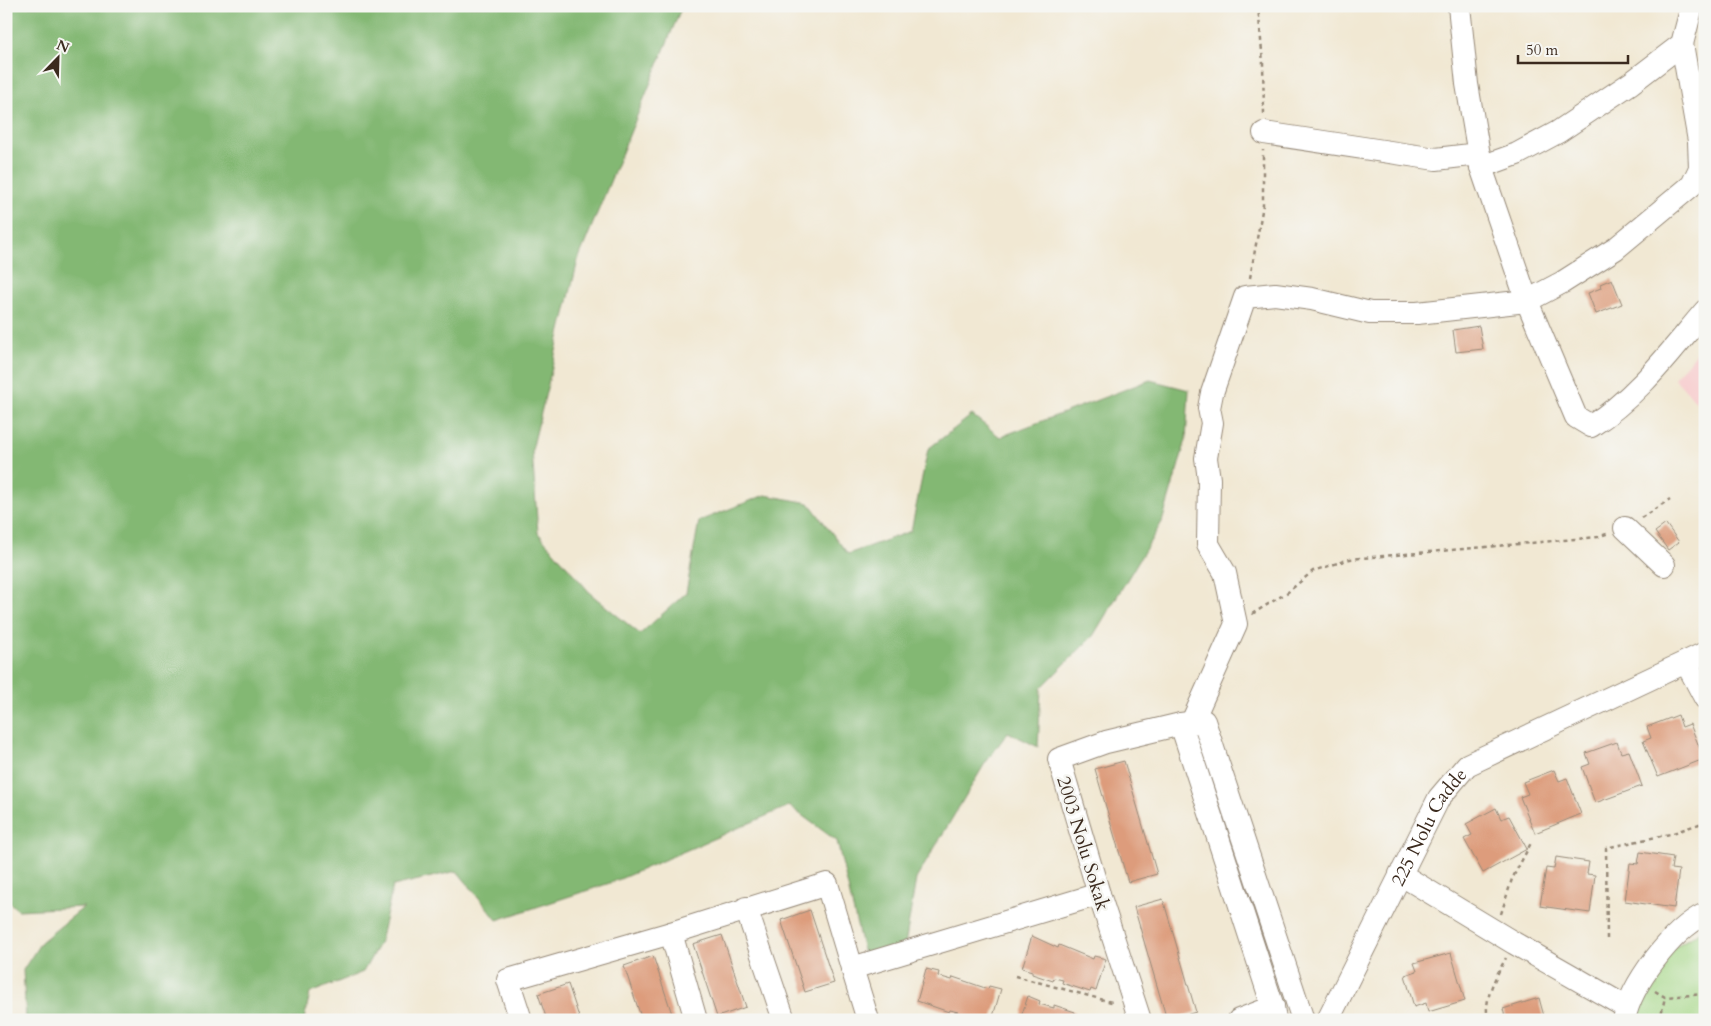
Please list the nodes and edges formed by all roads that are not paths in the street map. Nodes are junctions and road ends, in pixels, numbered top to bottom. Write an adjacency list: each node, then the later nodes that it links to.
1 (1459, 6): 5 (street)
2 (1692, 6): 3 (street)
3 (1682, 44): 5 (street); 6 (street)
4 (1264, 133): 5 (street)
5 (1480, 160): 6 (street)
6 (1526, 301): 7 (street); 12 (street)
7 (1705, 311)
8 (1625, 528): 9 (street)
9 (1664, 565)
10 (1695, 658): 11 (street); 13 (street, 225 Nolu Cadde)
11 (1705, 698)
12 (1187, 723): 14 (street, 2003 Nolu Sokak); 21 (street); 27 (street)
13 (1400, 874): 19 (street); 28 (street, 225 Nolu Cadde)
14 (1099, 894): 18 (street); 20 (street, 2003 Nolu Sokak)
15 (746, 908): 17 (street); 18 (street); 24 (street)
16 (1705, 914): 19 (street)
17 (671, 933): 22 (street); 23 (street)
18 (852, 968): 25 (street)
19 (1625, 1013)
20 (1138, 1014)
21 (1274, 1014): 26 (street)
22 (521, 1020)
23 (696, 1020)
24 (784, 1020)
25 (868, 1020)
26 (1239, 1020)
27 (1303, 1020)
28 (1328, 1020)

